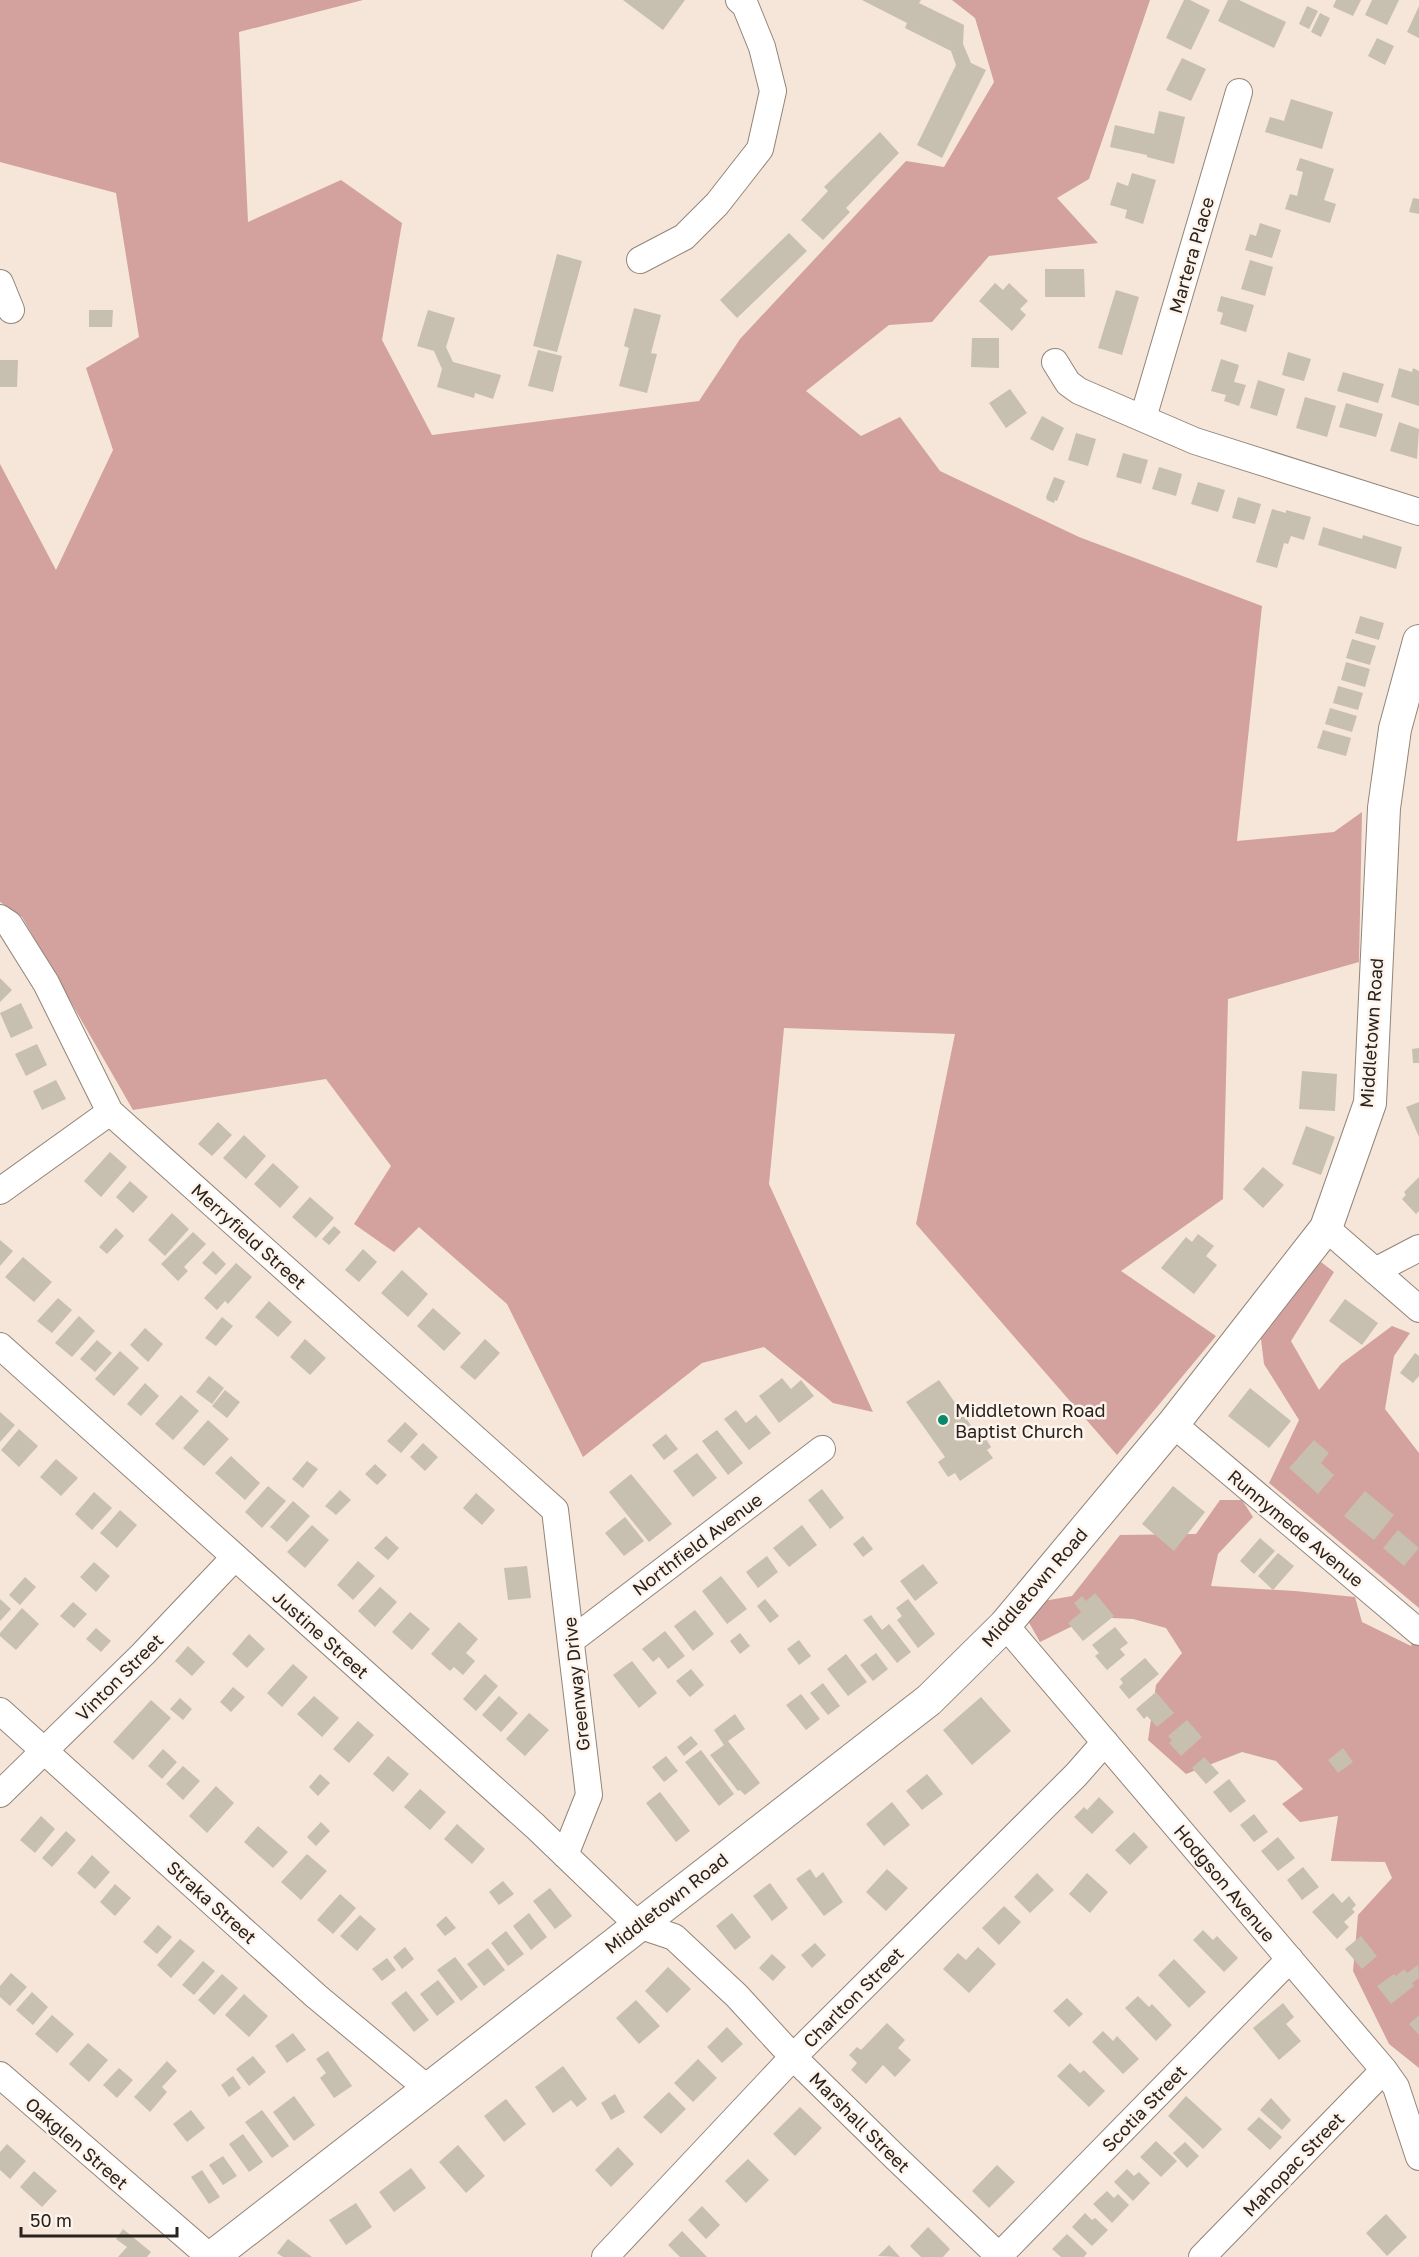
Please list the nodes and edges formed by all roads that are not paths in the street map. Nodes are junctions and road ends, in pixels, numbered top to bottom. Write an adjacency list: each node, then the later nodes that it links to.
1 (739, 0): 3 (street)
2 (1239, 92): 7 (street, Martera Place)
3 (640, 260)
4 (0, 283): 5 (street)
5 (11, 310)
6 (1055, 362): 7 (street)
7 (1143, 418): 8 (street)
8 (1419, 512)
9 (1419, 641): 13 (street, Middletown Road)
10 (0, 918): 11 (street, Merryfield Street)
11 (110, 1112): 12 (street); 20 (street, Merryfield Street)
12 (0, 1191)
13 (1326, 1228): 15 (street); 18 (street, Middletown Road)
14 (1419, 1248): 15 (street)
15 (1376, 1271): 16 (street)
16 (1419, 1309)
17 (0, 1346): 21 (street, Justine Street)
18 (1173, 1424): 22 (street, Middletown Road); 23 (street, Runnymede Avenue)
19 (822, 1449): 24 (street, Northfield Avenue)
20 (555, 1510): 24 (street, Greenway Drive)
21 (235, 1557): 27 (street, Vinton Street); 29 (street, Justine Street)
22 (1005, 1625): 26 (street, Hodgson Avenue); 30 (street, Middletown Road)
23 (1419, 1632)
24 (572, 1640): 29 (street, Greenway Drive)
25 (0, 1711): 27 (street, Straka Street)
26 (1105, 1742): 31 (street, Hodgson Avenue); 32 (street, Charlton Street)
27 (44, 1750): 28 (street, Vinton Street); 35 (street, Straka Street)
28 (0, 1794)
29 (565, 1855): 30 (street, Justine Street)
30 (638, 1925): 32 (street, Marshall Street); 35 (street, Middletown Road)
31 (1290, 1959): 33 (street, Hodgson Avenue); 39 (street, Scotia Street)
32 (793, 2057): 38 (street, Charlton Street); 39 (street, Marshall Street)
33 (1384, 2070): 36 (street, Hodgson Avenue); 40 (street, Mahopac Street)
34 (0, 2075): 37 (street, Oakglen Street)
35 (428, 2089): 37 (street, Middletown Road)
36 (1419, 2157)
37 (211, 2257)
38 (605, 2257)
39 (999, 2257)
40 (1202, 2257)

